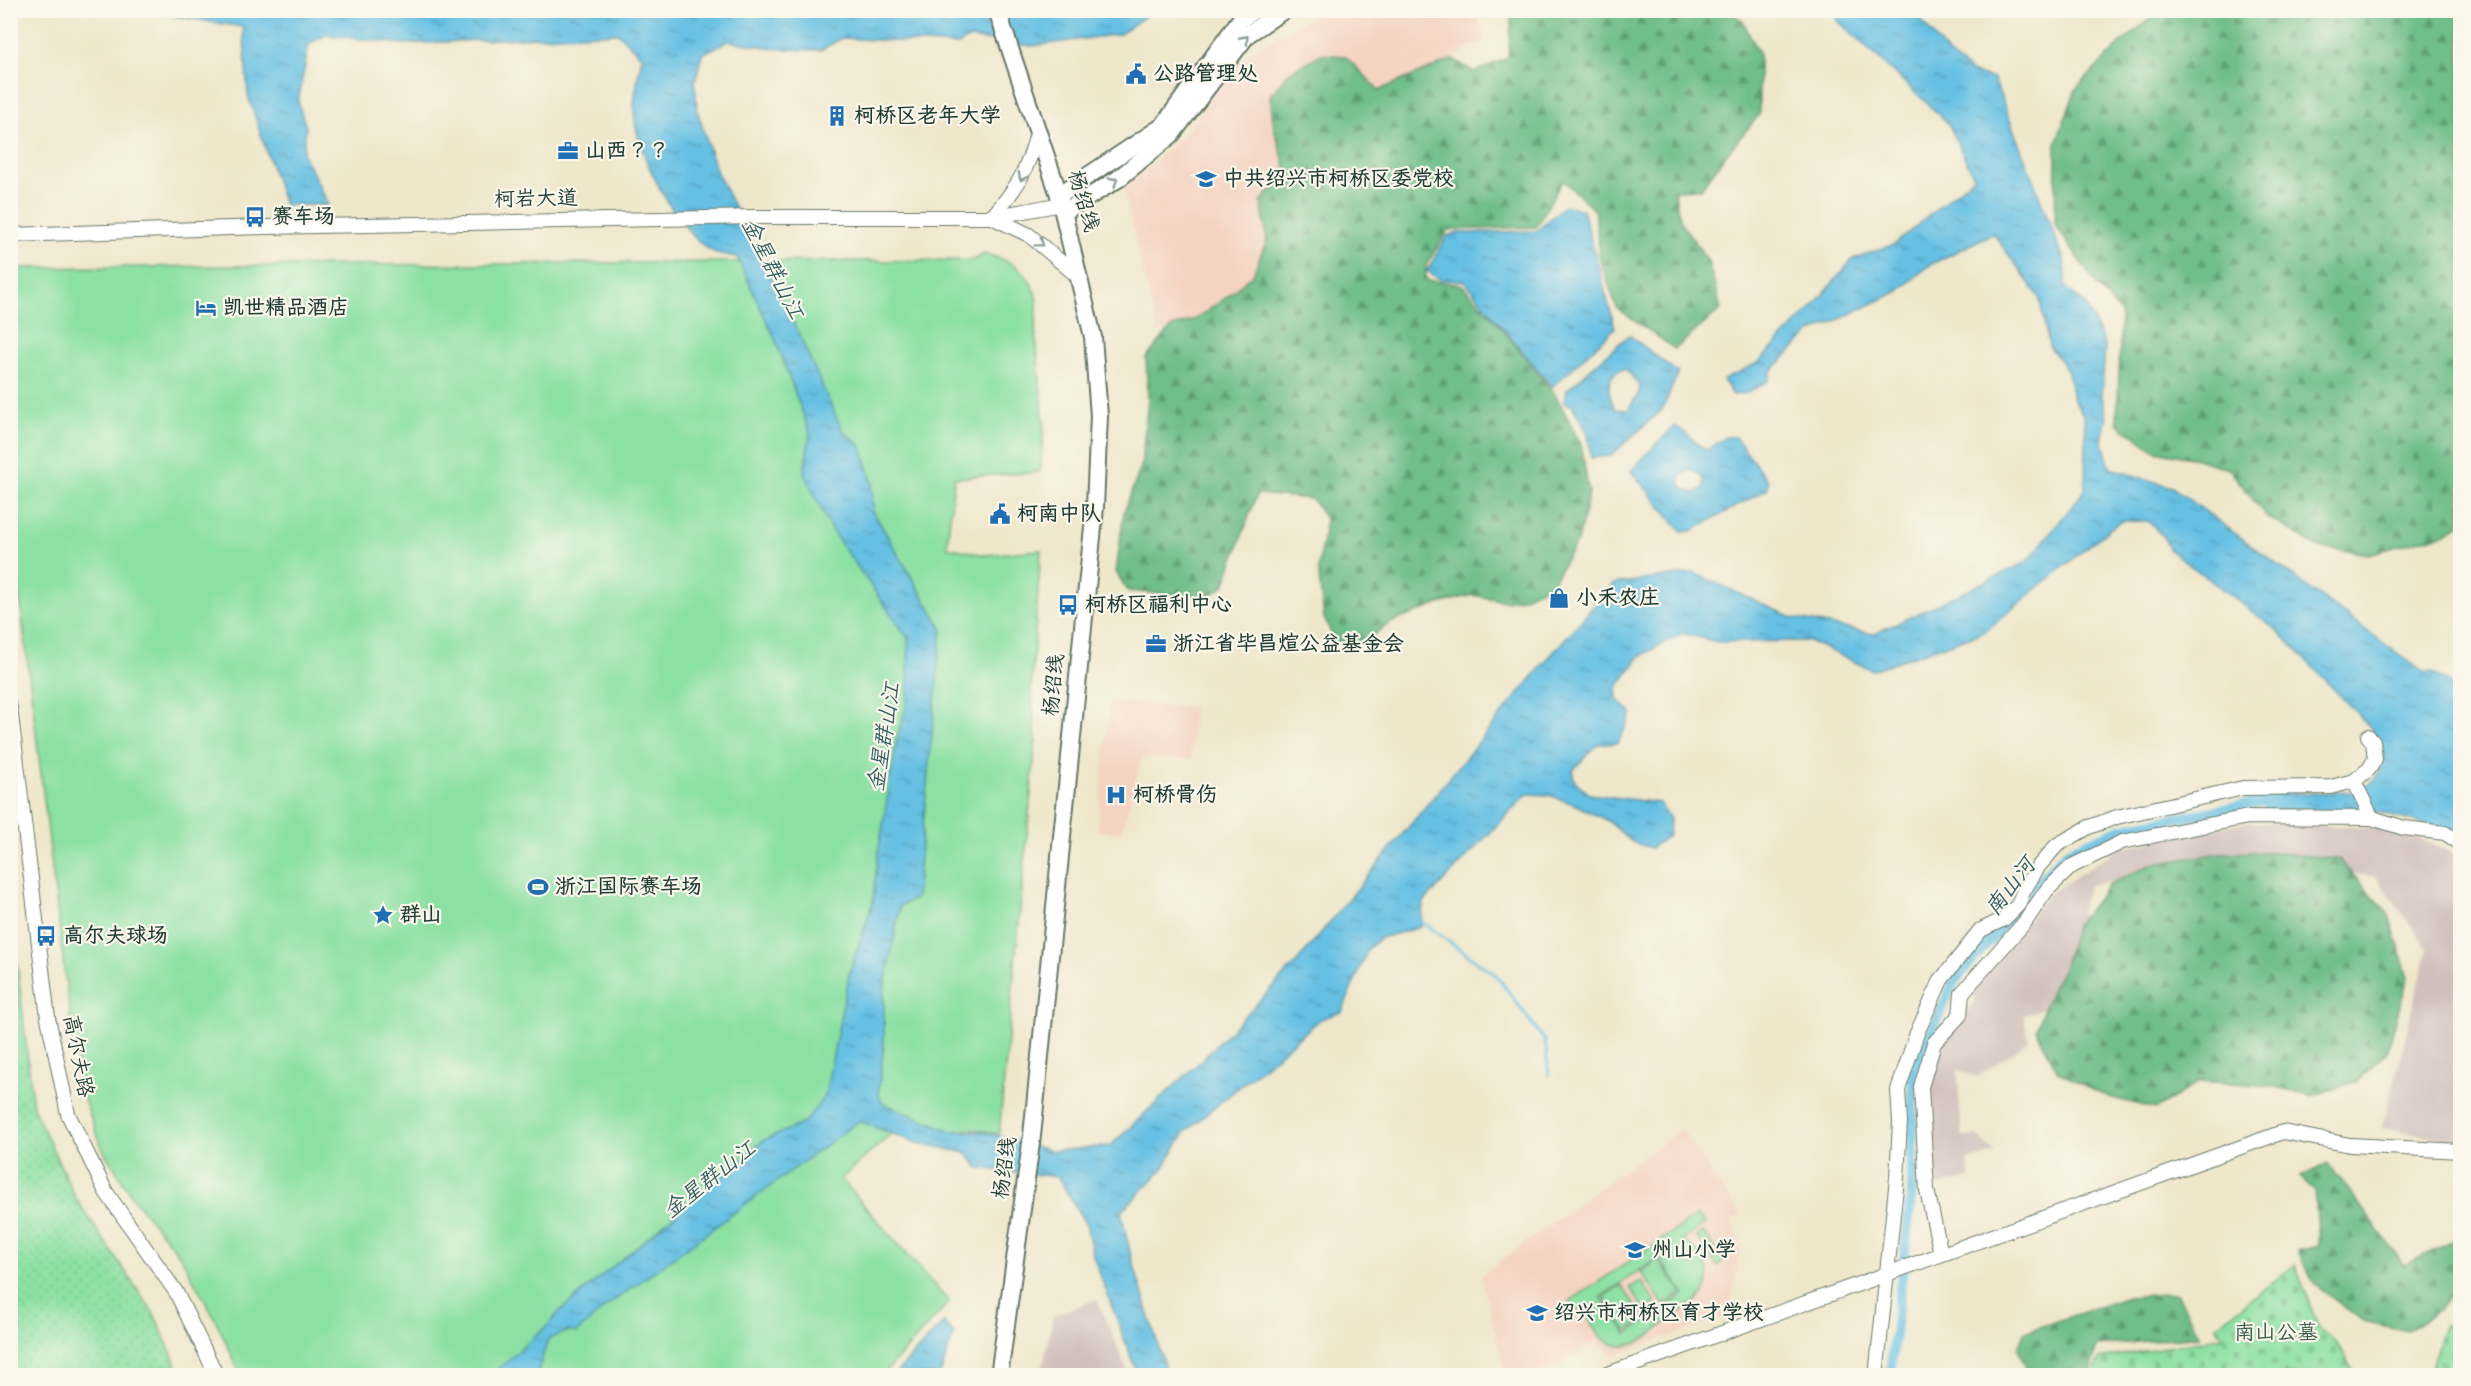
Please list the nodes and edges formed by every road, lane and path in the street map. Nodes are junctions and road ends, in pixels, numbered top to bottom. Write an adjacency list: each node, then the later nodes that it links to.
1 (997, 10): 4 (main road, 杨绍线)
2 (1254, 10): 5 (main road, 柯岩大道)
3 (1284, 10): 5 (main road, 柯岩大道, one-way to 3)
4 (1038, 129): 5 (main road, 杨绍线); 6 (street, one-way to 6)
5 (1062, 204): 6 (street, 柯岩大道); 8 (main road, 杨绍线)
6 (992, 217): 7 (street, 柯岩大道); 8 (street, one-way to 8)
7 (10, 235)
8 (1081, 279): 22 (main road, 杨绍线)
9 (10, 707): 21 (street, 高尔夫路)
10 (2368, 736): 11 (street)
11 (2354, 781): 12 (street); 14 (street)
12 (2372, 818): 13 (street); 15 (street)
13 (2460, 843)
14 (2057, 845): 15 (street); 16 (street)
15 (2072, 866): 17 (street)
16 (1917, 1033): 17 (street); 20 (street)
17 (1934, 1043): 19 (street)
18 (2460, 1151): 19 (street)
19 (1941, 1254): 20 (street)
20 (1888, 1274): 23 (street); 24 (street)
21 (217, 1376)
22 (999, 1376)
23 (1602, 1376)
24 (1876, 1376)

